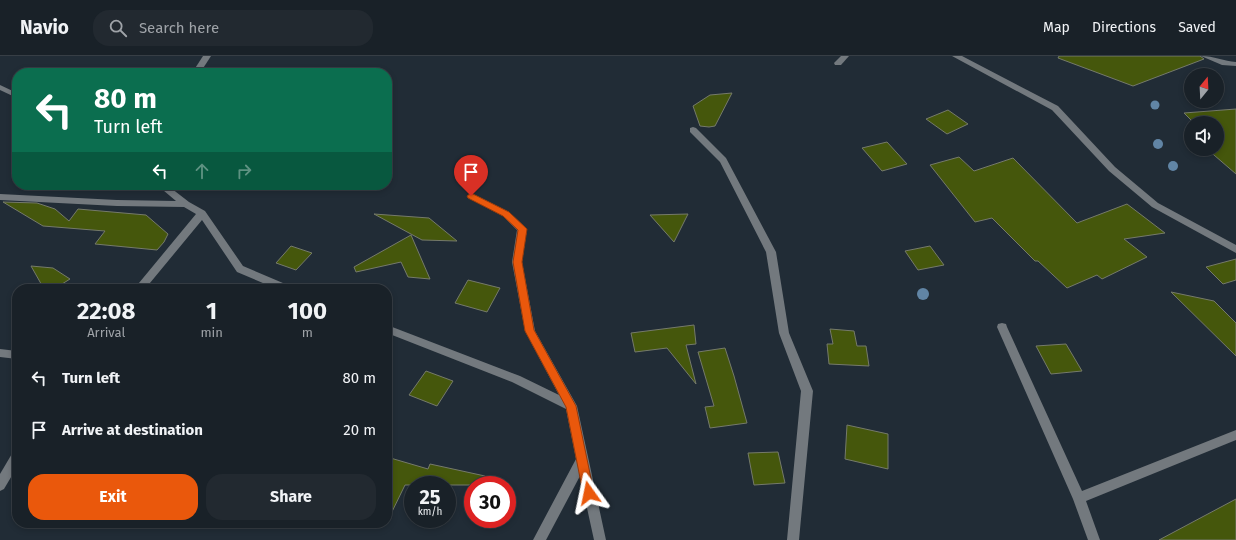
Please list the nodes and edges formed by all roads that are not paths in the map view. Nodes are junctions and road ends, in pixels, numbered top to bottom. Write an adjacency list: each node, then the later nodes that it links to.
1 (207, 56): 7 (street)
2 (845, 56): 5 (street)
3 (956, 56): 16 (street)
4 (1205, 56): 6 (street)
5 (838, 63)
6 (1236, 64)
7 (199, 68)
8 (0, 87): 9 (street)
9 (12, 93)
10 (693, 130): 31 (street)
11 (168, 190): 14 (street)
12 (471, 196): 23 (street)
13 (0, 197): 14 (street)
14 (186, 204): 15 (street)
15 (202, 213): 17 (street); 18 (street)
16 (1236, 249)
17 (143, 284)
18 (275, 284)
19 (1002, 327): 28 (street)
20 (392, 331): 23 (street)
21 (0, 353): 22 (street)
22 (12, 354)
23 (571, 406): 25 (street)
24 (1236, 435): 28 (street)
25 (582, 460): 29 (street); 30 (street)
26 (12, 465): 27 (street)
27 (0, 485)
28 (1079, 498): 32 (street)
29 (539, 540)
30 (600, 540)
31 (793, 540)
32 (1094, 540)

